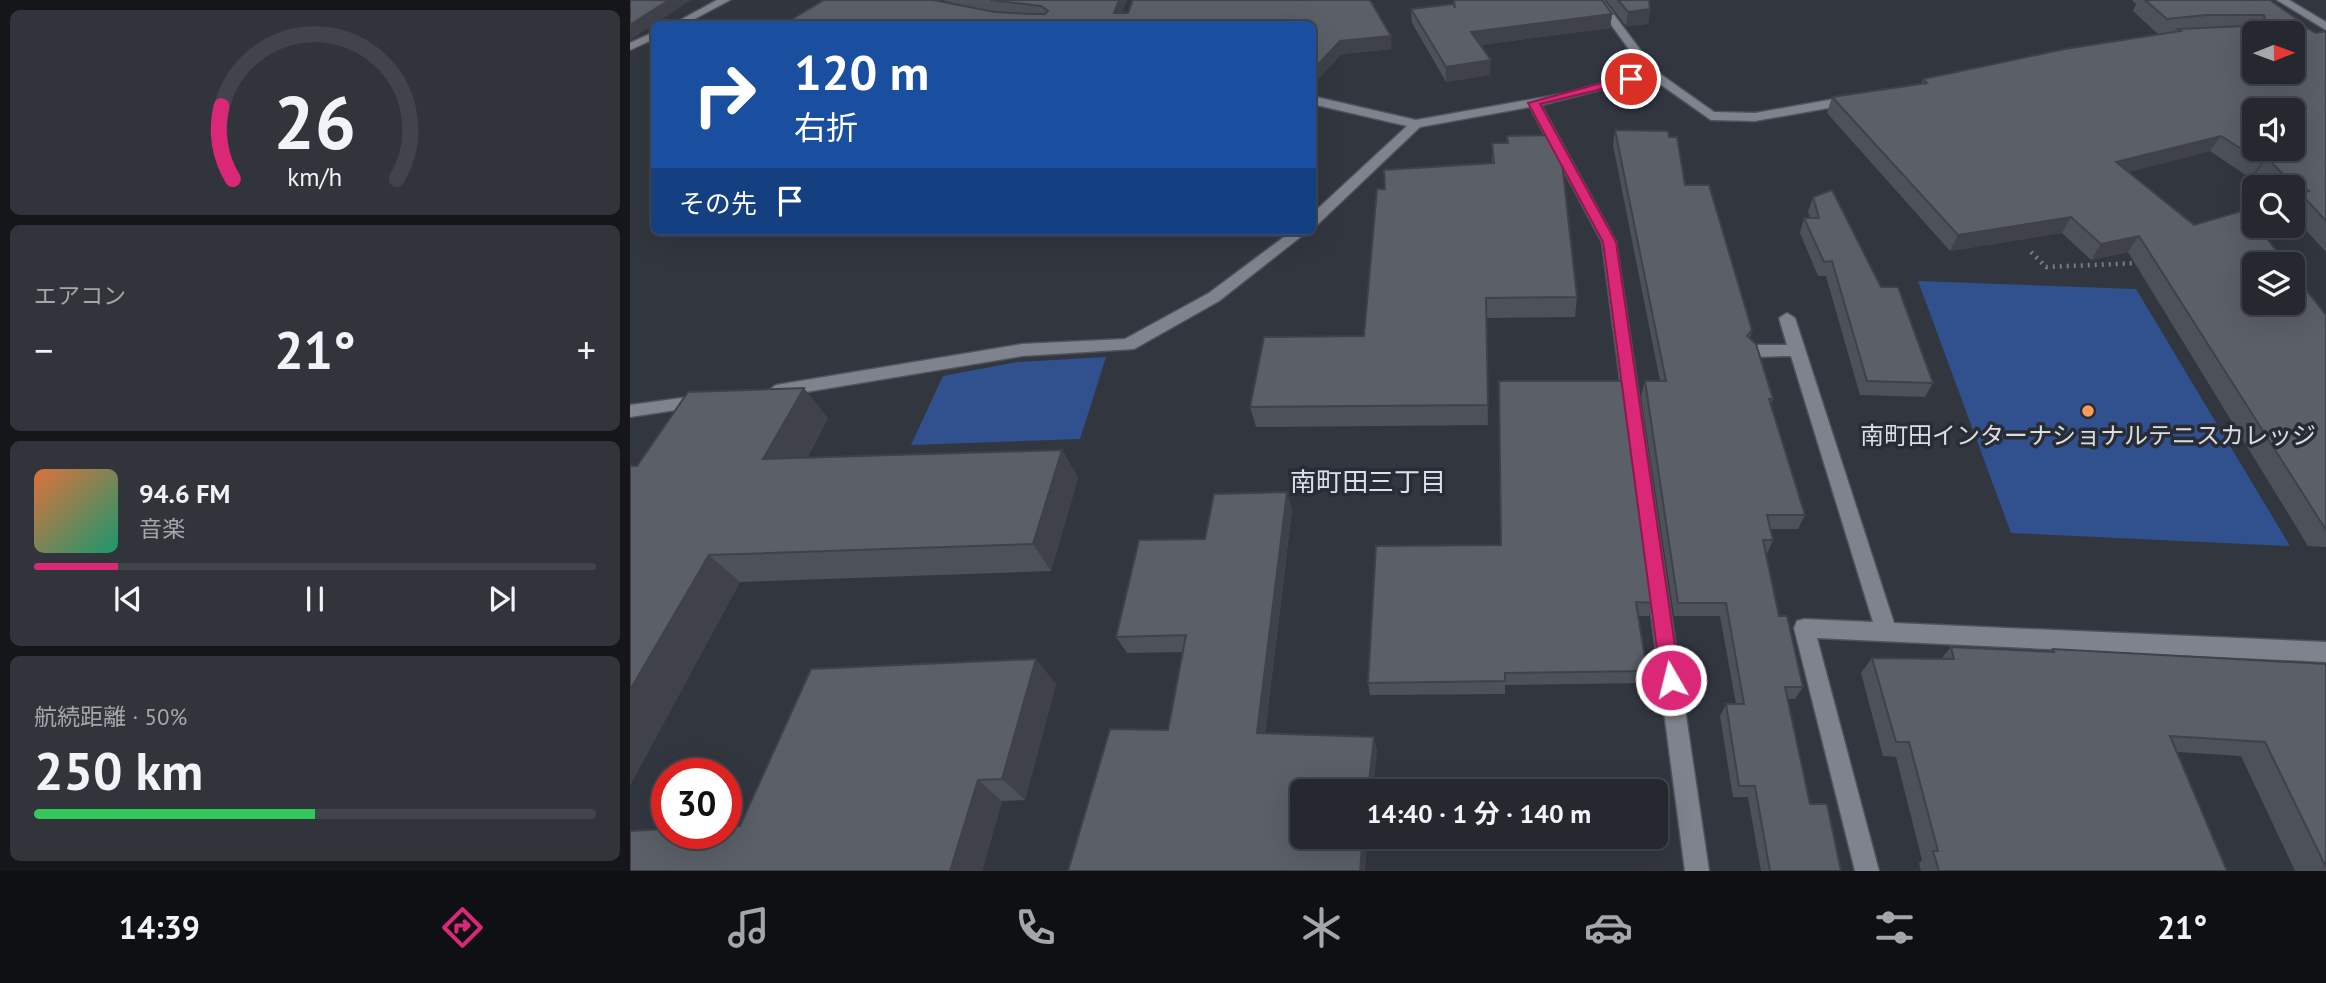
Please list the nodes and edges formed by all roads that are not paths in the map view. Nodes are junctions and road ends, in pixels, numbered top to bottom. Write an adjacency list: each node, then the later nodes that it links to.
1 (725, 0): 6 (street)
2 (1589, 0): 5 (street)
3 (1610, 0): 5 (street)
4 (2282, 0): 7 (street)
5 (1598, 1): 11 (street)
6 (684, 21)
7 (2326, 30): 8 (street)
8 (2312, 34)
9 (651, 36): 10 (street)
10 (630, 47)
11 (1653, 73): 12 (street); 14 (street)
12 (1867, 97)
13 (1316, 101): 15 (street)
14 (1534, 103): 15 (street); 26 (street)
15 (1416, 124): 16 (street)
16 (1316, 218)
17 (1296, 235): 21 (street)
18 (1787, 318): 19 (street)
19 (1797, 350): 20 (street); 24 (street)
20 (1753, 351)
21 (764, 393)
22 (714, 399): 23 (street)
23 (630, 411)
24 (1886, 631): 25 (street); 27 (street)
25 (2326, 652)
26 (1698, 871)
27 (1867, 871)

